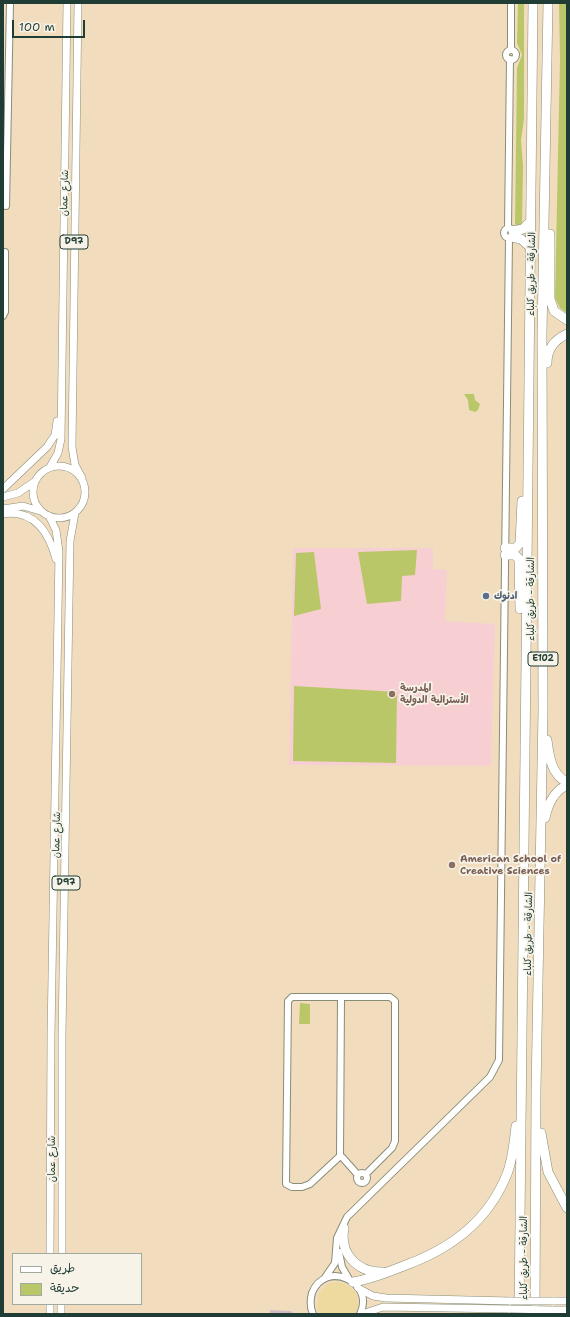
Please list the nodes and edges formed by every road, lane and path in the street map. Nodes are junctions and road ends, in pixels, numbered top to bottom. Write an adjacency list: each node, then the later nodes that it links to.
1 (10, 3): 9 (street)
2 (67, 3): 21 (main road, شارع عمان / D97)
3 (78, 3): 24 (main road, شارع عمان / D97)
4 (511, 3): 14 (street)
5 (532, 3): 13 (highway, الشارقة - طريق كلباء / E102)
6 (548, 3): 8 (highway, الشارقة - طريق كلباء / E102)
7 (553, 3): 8 (highway)
8 (547, 62): 10 (highway, الشارقة - طريق كلباء / E102)
9 (5, 126): 11 (street)
10 (546, 162): 19 (highway); 28 (highway, الشارقة - طريق كلباء / E102)
11 (5, 195): 12 (street)
12 (6, 206)
13 (530, 222): 14 (highway); 15 (highway, الشارقة - طريق كلباء / E102)
14 (511, 234): 15 (highway); 34 (street)
15 (530, 247): 22 (highway, الشارقة - طريق كلباء / E102)
16 (6, 252): 17 (street)
17 (4, 264): 18 (street)
18 (3, 316)
19 (567, 320)
20 (567, 334): 28 (highway)
21 (61, 397): 23 (main road, شارع عمان / D97); 26 (main road)
22 (528, 465): 34 (highway); 36 (highway, الشارقة - طريق كلباء / E102)
23 (50, 467): 24 (main road); 25 (main road)
24 (82, 478): 31 (main road)
25 (34, 482): 27 (main road); 30 (main road)
26 (3, 489)
27 (3, 497)
28 (542, 506): 37 (highway, الشارقة - طريق كلباء / E102)
29 (3, 509): 30 (main road)
30 (42, 511): 33 (main road)
31 (75, 513): 33 (main road); 53 (main road, شارع عمان / D97)
32 (3, 514): 35 (main road)
33 (49, 516): 35 (main road, شارع عمان / D97)
34 (505, 552): 36 (highway); 48 (street)
35 (59, 565): 52 (main road, شارع عمان / D97)
36 (526, 642): 43 (highway, الشارقة - طريق كلباء / E102)
37 (543, 712): 38 (highway); 40 (highway, الشارقة - طريق كلباء / E102)
38 (567, 782)
39 (567, 785): 40 (highway)
40 (542, 839): 42 (highway, الشارقة - طريق كلباء / E102)
41 (341, 996): 44 (street); 44 (street); 45 (street)
42 (536, 1090): 49 (highway); 62 (highway, الشارقة - طريق كلباء / E102)
43 (521, 1109): 54 (highway); 61 (highway, الشارقة - طريق كلباء / E102)
44 (340, 1157): 46 (street)
45 (366, 1174): 46 (street); 47 (street)
46 (358, 1175): 47 (street)
47 (366, 1182): 48 (street)
48 (374, 1190): 50 (street)
49 (567, 1208)
50 (355, 1210): 51 (street); 55 (street)
51 (344, 1228): 54 (highway); 56 (street)
52 (50, 1253)
53 (62, 1253)
54 (388, 1272): 56 (highway)
55 (324, 1279): 56 (street); 59 (street)
56 (353, 1283): 57 (main road, bridge); 60 (street)
57 (567, 1301)
58 (567, 1310): 60 (main road, bridge)
59 (313, 1314)
60 (361, 1314)
61 (519, 1314)
62 (535, 1314)

